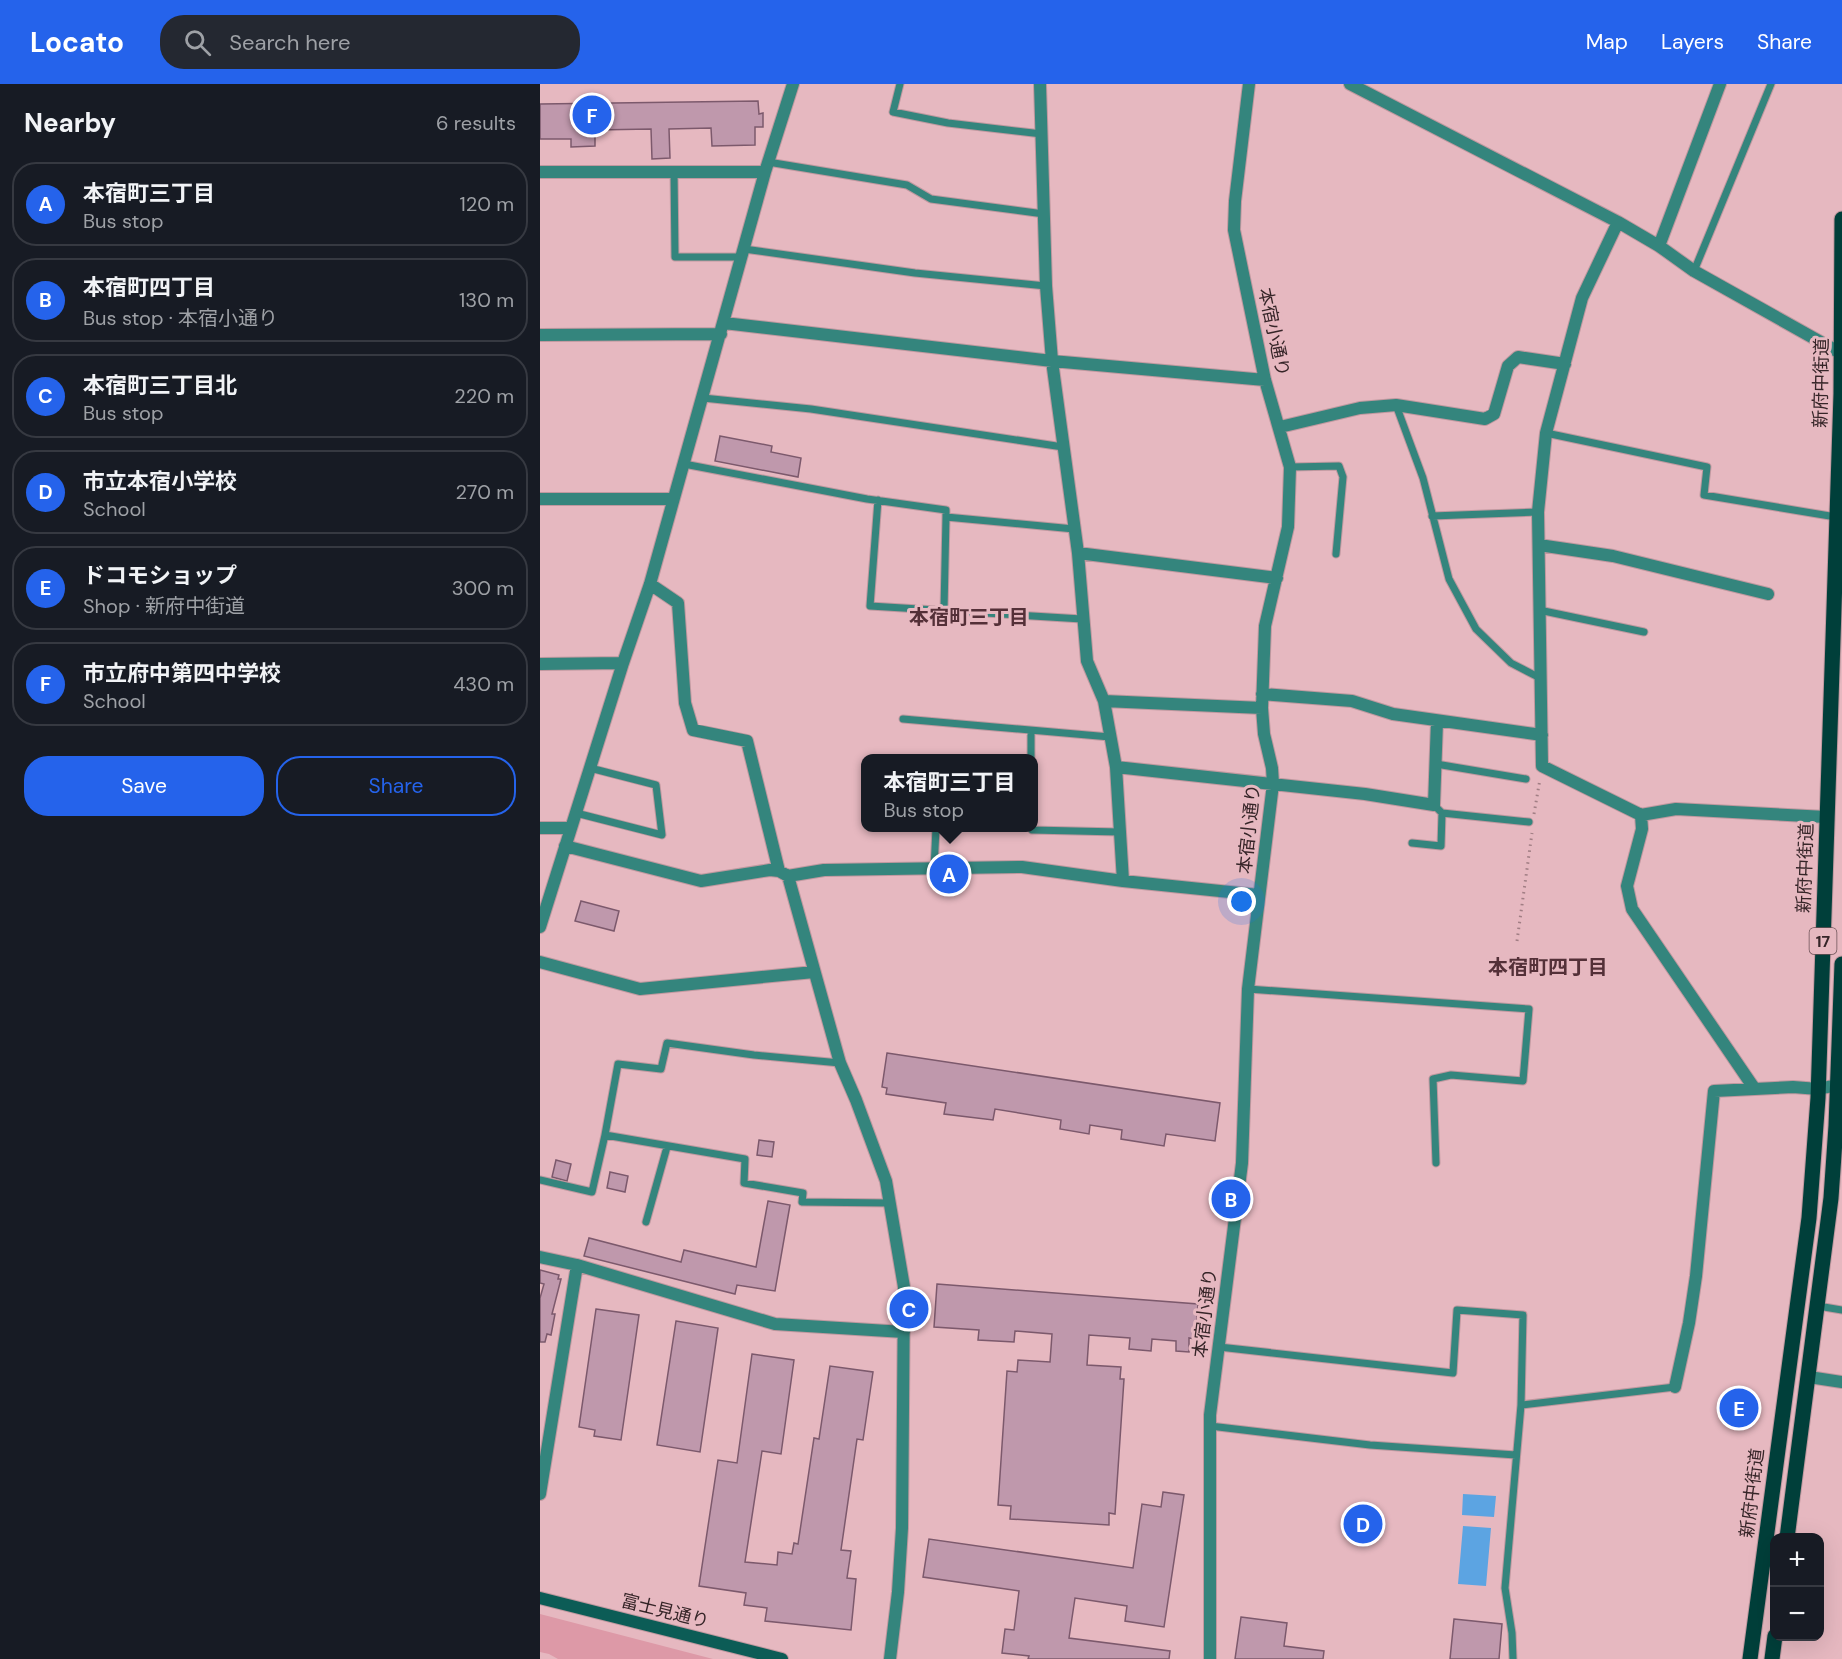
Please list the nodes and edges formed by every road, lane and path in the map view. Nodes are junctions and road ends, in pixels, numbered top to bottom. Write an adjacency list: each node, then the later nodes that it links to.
1 (793, 84): 9 (street)
2 (900, 84): 8 (lane)
3 (1040, 84): 8 (street)
4 (1250, 84): 24 (street, 本宿小通り)
5 (1350, 84): 14 (street)
6 (1720, 84): 15 (street)
7 (1771, 84): 17 (lane)
8 (1042, 134): 12 (street)
9 (766, 167): 10 (street); 12 (lane); 16 (street)
10 (674, 171): 11 (street); 16 (lane)
11 (540, 172)
12 (1044, 214): 18 (street)
13 (1842, 219): 21 (main road, 新府中街道 / 17)
14 (1618, 222): 15 (street); 23 (street)
15 (1659, 246): 17 (street)
16 (743, 253): 18 (lane); 19 (street)
17 (1694, 271): 21 (street)
18 (1046, 286): 22 (street)
19 (722, 329): 20 (street); 22 (street); 25 (street)
20 (540, 335)
21 (1841, 354): 38 (main road, 新府中街道 / 17)
22 (1052, 361): 24 (street); 29 (street)
23 (1565, 364): 26 (street); 28 (street)
24 (1265, 380): 27 (street, 本宿小通り)
25 (703, 398): 29 (lane); 30 (street)
26 (1396, 405): 27 (street); 37 (lane)
27 (1280, 427): 31 (street, 本宿小通り)
28 (1546, 433): 35 (street); 38 (lane)
29 (1063, 447): 39 (street)
30 (684, 464): 33 (street); 34 (lane)
31 (1290, 467): 42 (lane); 43 (street, 本宿小通り)
32 (540, 499): 33 (street)
33 (673, 499): 44 (street)
34 (878, 500): 36 (lane); 46 (lane)
35 (1538, 512): 37 (lane); 40 (street)
36 (946, 516): 39 (lane); 46 (lane)
37 (1432, 516): 52 (lane)
38 (1836, 517): 71 (main road, 新府中街道 / 17)
39 (1074, 529): 41 (street)
40 (1539, 545): 45 (street); 47 (street)
41 (1078, 553): 43 (street); 48 (street)
42 (1336, 554)
43 (1277, 578): 53 (street, 本宿小通り)
44 (650, 584): 50 (street); 81 (street)
45 (1768, 594)
46 (944, 610): 48 (lane)
47 (1539, 610): 49 (lane); 52 (street)
48 (1082, 619): 54 (street)
49 (1644, 632)
50 (623, 663): 51 (street); 65 (street)
51 (540, 664)
52 (1540, 678): 59 (street)
53 (1262, 694): 55 (street, 本宿小通り); 57 (street)
54 (1104, 701): 55 (street); 60 (street)
55 (1263, 708): 67 (street, 本宿小通り)
56 (903, 719): 58 (lane)
57 (1437, 721): 59 (street); 62 (street)
58 (1031, 731): 60 (lane); 61 (lane)
59 (1542, 735): 63 (street)
60 (1110, 737): 64 (street)
61 (1032, 754)
62 (1436, 764): 66 (lane); 68 (street)
63 (1542, 765): 70 (street); 72 (path)
64 (1116, 767): 67 (street); 77 (street)
65 (590, 768): 69 (street); 69 (lane)
66 (1526, 779)
67 (1274, 784): 68 (street); 83 (street, 本宿小通り)
68 (1438, 809): 72 (lane); 78 (lane)
69 (576, 813): 74 (street)
70 (1641, 815): 71 (street); 92 (street)
71 (1826, 818): 93 (main road, 新府中街道 / 17)
72 (1532, 821): 85 (path)
73 (540, 828): 74 (street)
74 (571, 828): 79 (street)
75 (1038, 830): 77 (lane)
76 (936, 832): 80 (lane)
77 (1119, 832): 82 (street)
78 (1412, 843)
79 (565, 846): 81 (street); 84 (street)
80 (934, 869): 81 (street); 82 (street)
81 (783, 873): 88 (street)
82 (1122, 881): 83 (street)
83 (1259, 895): 89 (street, 本宿小通り)
84 (540, 927)
85 (1517, 941)
86 (540, 962): 88 (street)
87 (1842, 964): 91 (main road, 17)
88 (814, 972): 90 (street)
89 (1248, 989): 97 (lane); 106 (street, 本宿小通り)
90 (840, 1063): 94 (lane); 99 (street)
91 (1840, 1084): 93 (street); 96 (main road, 17)
92 (1754, 1088): 93 (street); 109 (street)
93 (1818, 1089): 121 (main road, 新府中街道 / 17)
94 (605, 1135): 95 (lane); 98 (lane)
95 (667, 1147): 99 (lane); 100 (lane)
96 (1838, 1159): 103 (main road, 17)
97 (1436, 1163)
98 (540, 1180)
99 (890, 1203): 105 (street)
100 (646, 1222)
101 (540, 1257): 102 (street)
102 (577, 1265): 105 (street); 113 (street)
103 (1818, 1306): 104 (lane); 107 (main road, 17)
104 (1842, 1310)
105 (904, 1332): 118 (street)
106 (1219, 1347): 110 (lane); 111 (street, 本宿小通り)
107 (1809, 1377): 108 (street); 114 (main road, 17)
108 (1842, 1382)
109 (1675, 1386): 110 (lane)
110 (1521, 1405): 112 (lane)
111 (1210, 1426): 112 (lane); 119 (street, 本宿小通り)
112 (1516, 1455): 120 (lane)
113 (540, 1494)
114 (1789, 1533)
115 (540, 1598): 117 (street, 富士見通り)
116 (1774, 1641): 122 (main road)
117 (782, 1659)
118 (890, 1659)
119 (1210, 1659)
120 (1513, 1659)
121 (1750, 1659)
122 (1772, 1659)

